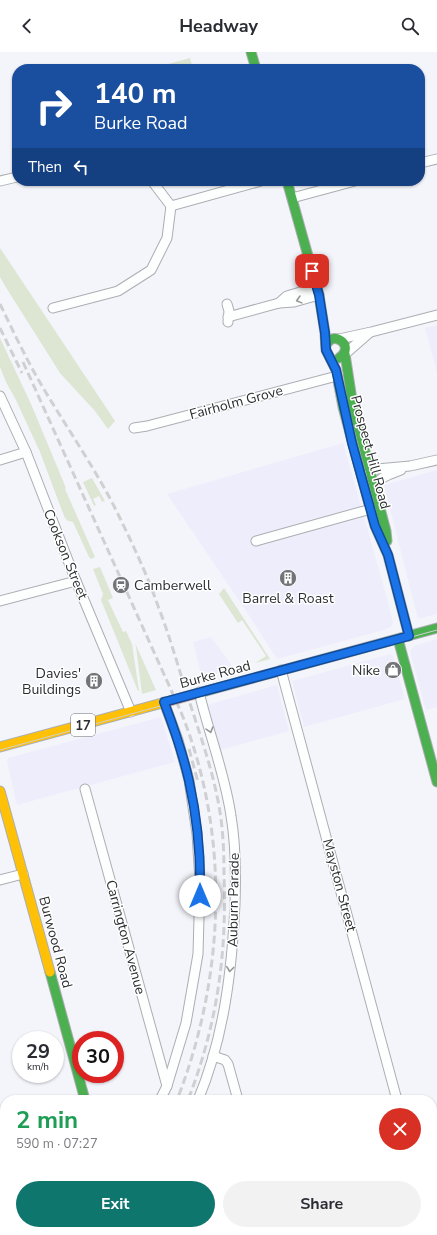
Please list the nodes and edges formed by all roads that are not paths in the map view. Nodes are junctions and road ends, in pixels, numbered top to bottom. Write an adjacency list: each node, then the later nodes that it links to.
1 (252, 52): 2 (main road)
2 (255, 64)
3 (437, 159): 4 (street)
4 (425, 162)
5 (12, 178): 6 (street)
6 (0, 181)
7 (156, 186): 12 (street)
8 (243, 186): 12 (street)
9 (288, 186): 11 (main road)
10 (336, 186): 11 (street)
11 (292, 198): 13 (main road)
12 (171, 206): 15 (street)
13 (318, 291): 14 (street); 18 (main road); 19 (main road)
14 (227, 304)
15 (53, 308)
16 (437, 314): 17 (street)
17 (370, 332): 18 (street); 20 (street)
18 (339, 339): 19 (main road); 20 (main road)
19 (326, 346): 21 (main road)
20 (345, 354): 21 (main road); 22 (main road, Prospect Hill Road)
21 (329, 356): 23 (main road, Prospect Hill Road)
22 (346, 370): 23 (main road); 25 (main road, Prospect Hill Road)
23 (337, 376): 25 (main road, Prospect Hill Road); 26 (street, Fairholm Grove)
24 (0, 396): 28 (street, Cookson Street)
25 (346, 398): 27 (main road, Prospect Hill Road)
26 (134, 428)
27 (357, 442): 29 (main road, Prospect Hill Road); 35 (main road, Prospect Hill Road)
28 (26, 452): 30 (street); 38 (street, Cookson Street)
29 (366, 456): 33 (street); 34 (main road, Prospect Hill Road)
30 (0, 460)
31 (437, 460): 32 (street)
32 (410, 466): 33 (street); 35 (street)
33 (385, 468): 34 (street)
34 (370, 472): 35 (main road)
35 (371, 490): 36 (main road, Prospect Hill Road)
36 (375, 508): 37 (street); 41 (main road, Prospect Hill Road)
37 (256, 541)
38 (76, 581): 39 (street); 46 (street, Cookson Street)
39 (0, 601)
40 (437, 628): 41 (main road, Burke Road / 17)
41 (409, 636): 42 (main road, Burke Road / 17)
42 (398, 639): 43 (main road, Burke Road / 17); 48 (main road)
43 (281, 670): 44 (main road, Burke Road / 17); 59 (street, Mayston Street)
44 (197, 693): 45 (main road, Burke Road / 17, bridge); 53 (street, Auburn Parade, one-way to 53)
45 (165, 702): 46 (main road, Burke Road / 17); 54 (street)
46 (131, 712): 47 (main road, Burke Road / 17)
47 (0, 748)
48 (437, 782)
49 (85, 789): 54 (street, Carrington Avenue)
50 (0, 791): 51 (main road, Burwood Road)
51 (23, 874): 52 (street); 55 (main road, Burwood Road)
52 (0, 880)
53 (214, 1056): 57 (street, Auburn Parade); 58 (street)
54 (167, 1086): 56 (street)
55 (84, 1095)
56 (162, 1095)
57 (200, 1095)
58 (237, 1095)
59 (396, 1095)

